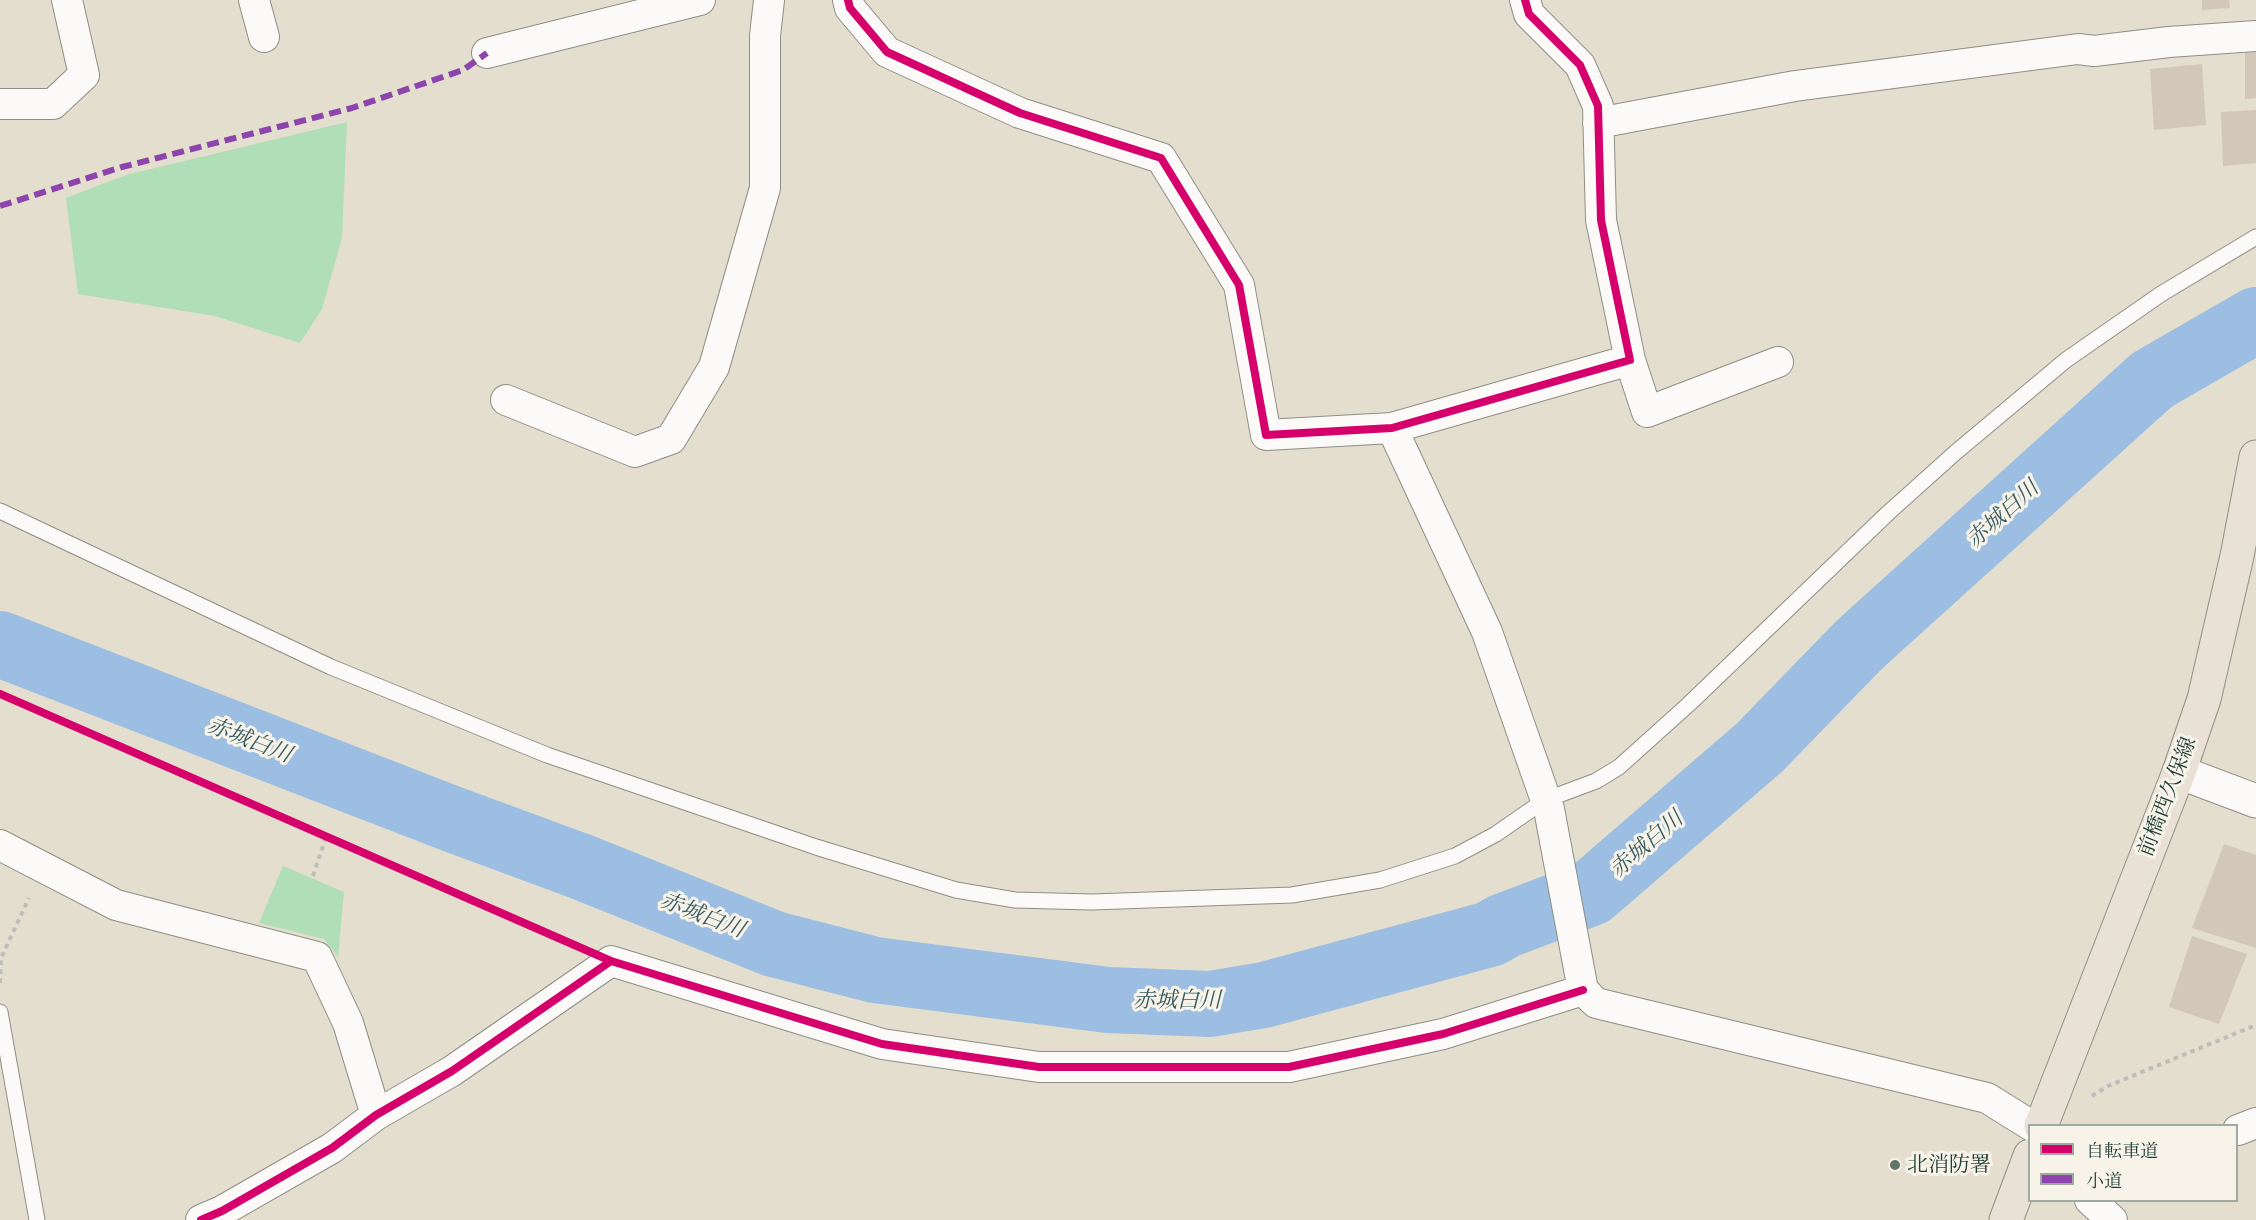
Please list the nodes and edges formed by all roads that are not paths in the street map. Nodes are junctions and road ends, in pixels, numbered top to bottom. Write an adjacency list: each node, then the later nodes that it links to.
1 (67, 0): 10 (street)
2 (254, 0): 8 (street)
3 (700, 0): 9 (street)
4 (769, 0): 15 (street)
5 (848, 0): 16 (street)
6 (1525, 0): 11 (street)
7 (2256, 36): 11 (street)
8 (264, 38)
9 (487, 53)
10 (0, 104)
11 (1598, 123): 13 (street)
12 (2256, 237): 21 (lane)
13 (1630, 360): 14 (street); 16 (street)
14 (1778, 362)
15 (506, 400)
16 (1392, 428): 21 (street)
17 (2256, 457): 19 (main road, 前橋西久保線)
18 (0, 511): 21 (lane)
19 (2179, 771): 20 (street); 27 (main road, 前橋西久保線)
20 (2256, 801)
21 (1547, 804): 23 (street)
22 (0, 845): 25 (street)
23 (1581, 983): 25 (street); 26 (street)
24 (0, 1012): 30 (lane)
25 (376, 1115): 31 (street)
26 (2030, 1124)
27 (2041, 1124)
28 (2028, 1161): 32 (main road)
29 (2092, 1202): 33 (street)
30 (37, 1220)
31 (201, 1220)
32 (2006, 1220)
33 (2112, 1220)

